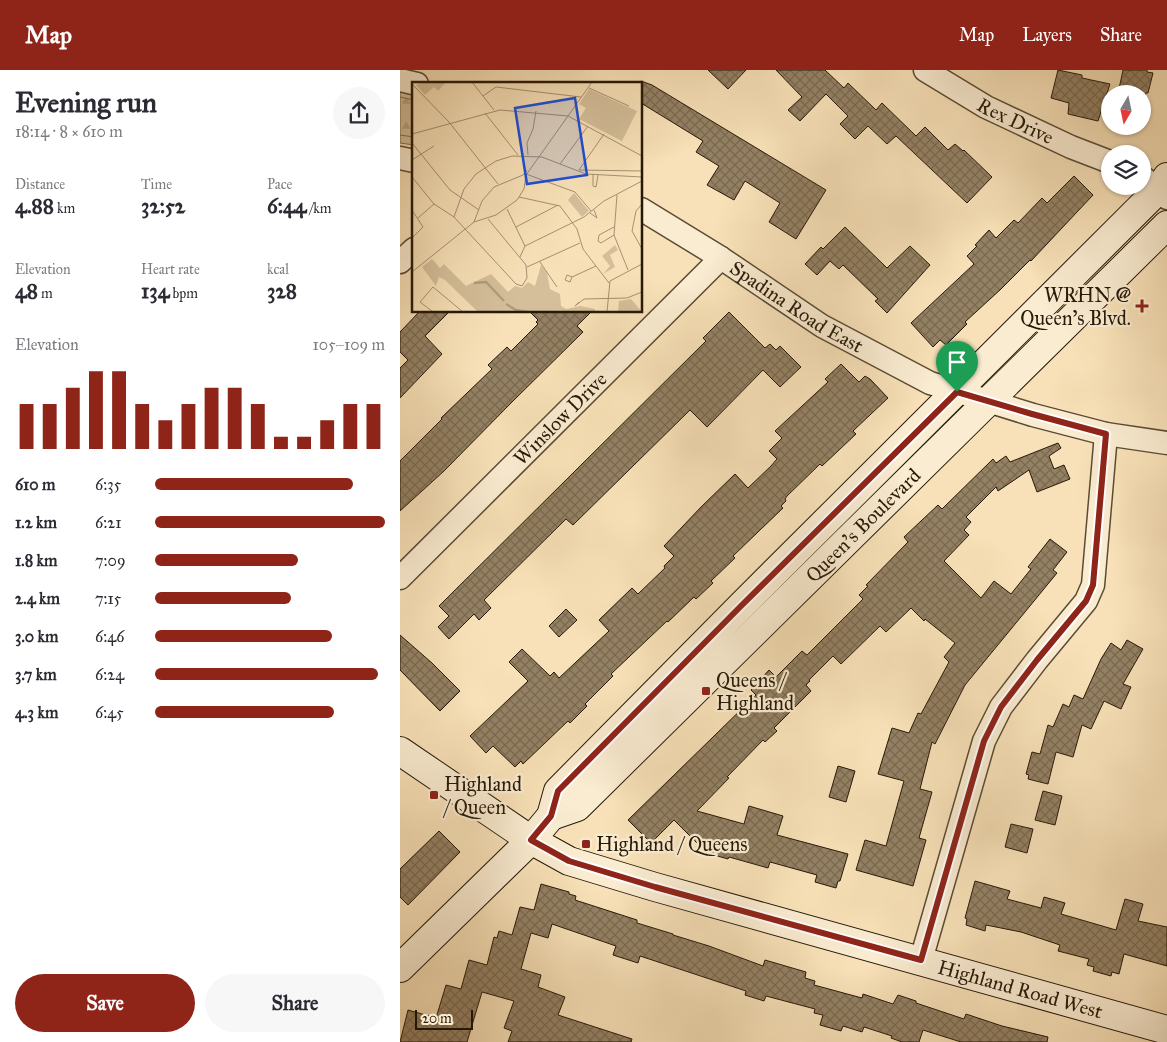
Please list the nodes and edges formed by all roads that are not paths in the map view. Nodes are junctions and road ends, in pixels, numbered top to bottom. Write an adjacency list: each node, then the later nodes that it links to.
1 (925, 70): 2 (street, Rex Drive)
2 (1101, 159)
3 (1159, 185): 9 (street, Queen's Boulevard)
4 (642, 209): 7 (street, Spadina Road East)
5 (1167, 225): 10 (street, Queen's Boulevard)
6 (412, 251): 8 (street)
7 (721, 258): 9 (street, Spadina Road East); 13 (street, Winslow Drive)
8 (400, 262)
9 (957, 392): 10 (street, Spadina Road East); 15 (street, Queen's Boulevard)
10 (987, 401): 11 (street, Spadina Road East); 15 (street, Queen's Boulevard)
11 (1106, 434): 12 (street, Spadina Road East); 17 (street)
12 (1167, 443)
13 (400, 578)
14 (400, 751): 16 (street, Highland Road West)
15 (551, 816): 16 (street, Queen's Boulevard)
16 (531, 840): 17 (street, Highland Road West); 18 (street, Queen's Boulevard)
17 (921, 960): 19 (street, Highland Road West)
18 (400, 968)
19 (1167, 1030)

